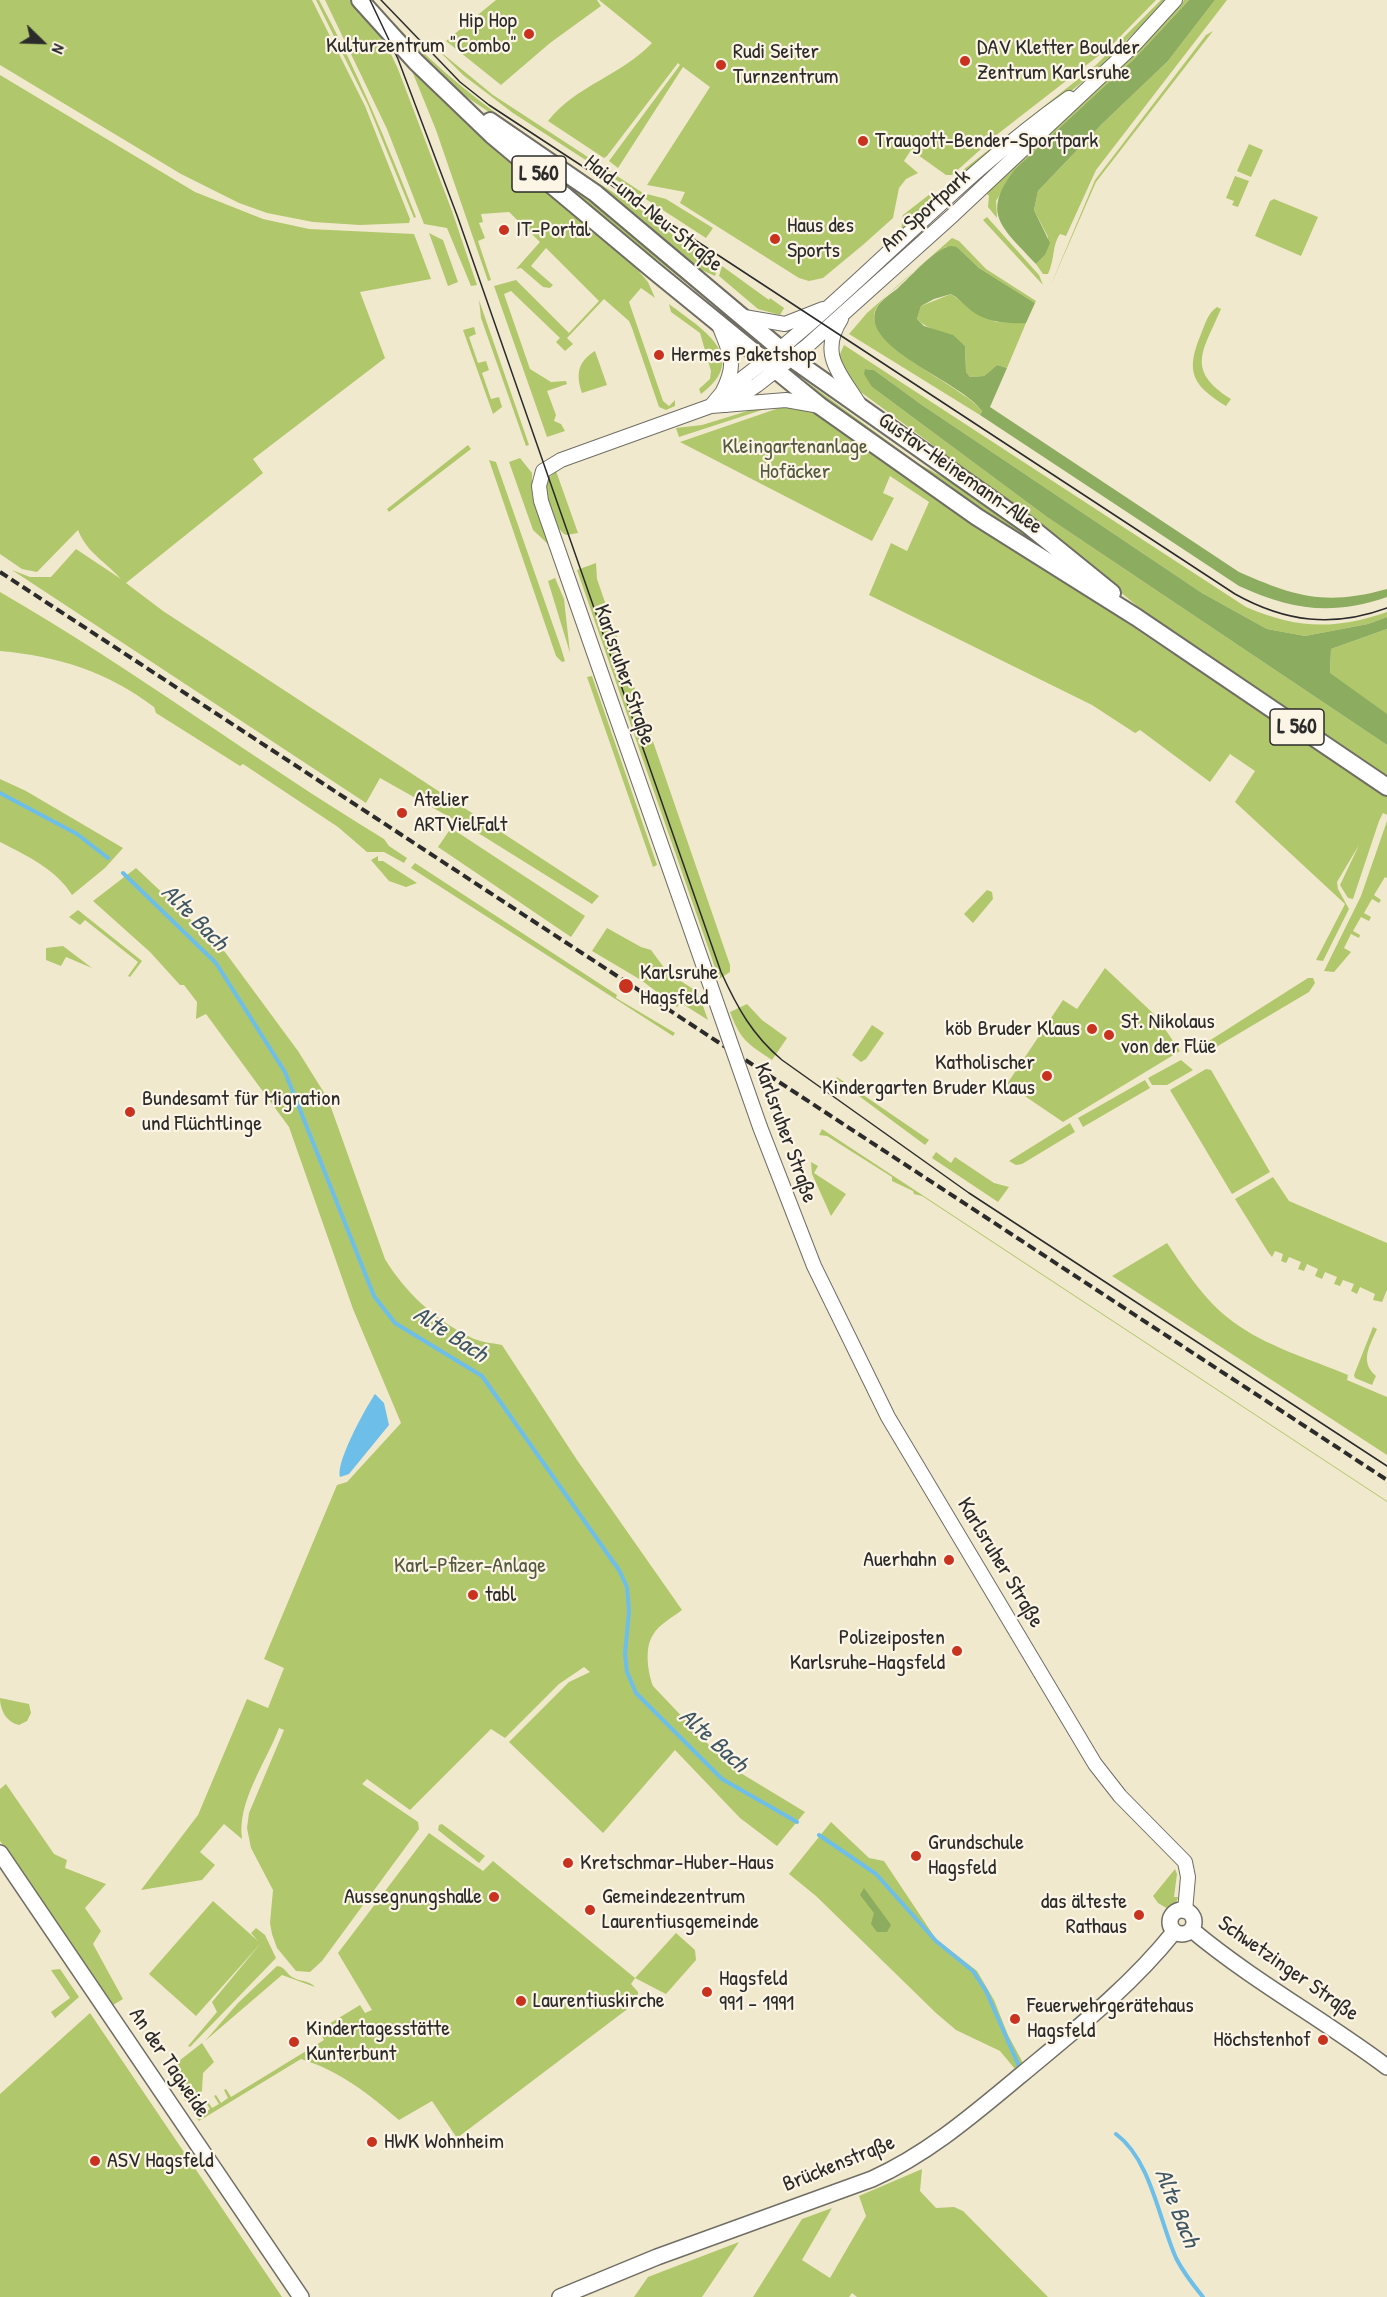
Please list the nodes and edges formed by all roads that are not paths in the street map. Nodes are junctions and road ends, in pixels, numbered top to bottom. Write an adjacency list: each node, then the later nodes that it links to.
1 (360, 0): 4 (main road, Haid-und-Neu-Straße / L 560)
2 (1175, 0): 3 (street, Am Sportpark)
3 (1100, 76): 5 (street, Am Sportpark); 6 (street, Am Sportpark)
4 (459, 102): 7 (main road, Haid-und-Neu-Straße / L 560); 8 (main road, Haid-und-Neu-Straße / L 560)
5 (833, 305): 7 (street); 9 (street, Am Sportpark)
6 (850, 307): 9 (street, Am Sportpark); 13 (street)
7 (744, 317): 9 (main road, Haid-und-Neu-Straße / L 560)
8 (717, 322): 10 (main road, Haid-und-Neu-Straße / L 560); 11 (street)
9 (787, 354): 10 (street, Karlsruher Straße); 13 (main road, Gustav-Heinemann-Allee / L 560)
10 (771, 366): 11 (street, Karlsruher Straße); 12 (main road, Gustav-Heinemann-Allee / L 560)
11 (724, 399): 12 (street); 17 (street, Karlsruher Straße, bridge)
12 (820, 406): 14 (main road, Gustav-Heinemann-Allee / L 560)
13 (862, 409): 14 (main road, Gustav-Heinemann-Allee / L 560)
14 (1136, 617): 15 (main road, Gustav-Heinemann-Allee / L 560)
15 (1387, 787)
16 (0, 1853): 21 (main road, An der Tagweide)
17 (1185, 1911): 18 (main road); 19 (main road)
18 (1192, 1930): 19 (main road); 20 (main road, Schwetzinger Straße)
19 (1174, 1932): 22 (main road, Brückenstraße)
20 (1387, 2067)
21 (301, 2297)
22 (560, 2297)

